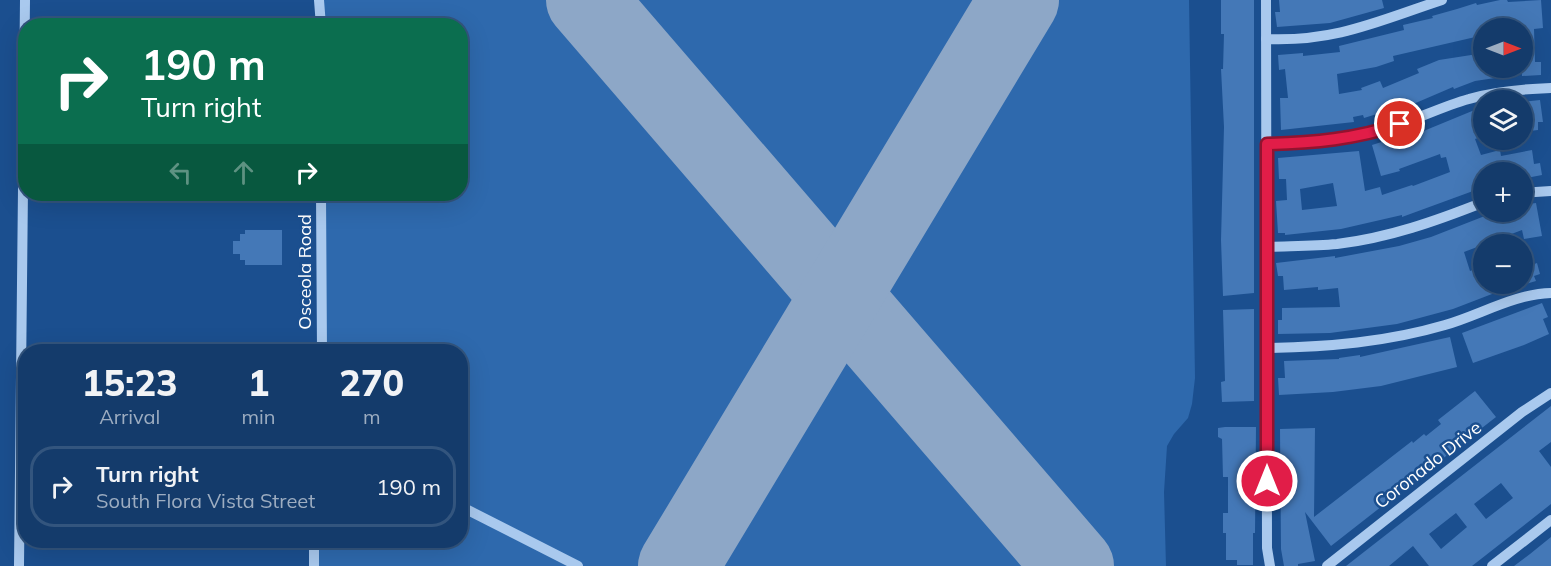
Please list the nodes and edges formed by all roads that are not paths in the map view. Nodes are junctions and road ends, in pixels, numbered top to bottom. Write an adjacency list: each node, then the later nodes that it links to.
1 (25, 0): 5 (street)
2 (320, 0): 6 (street)
3 (1266, 0): 7 (street)
4 (1442, 0): 7 (street)
5 (25, 18)
6 (321, 18)
7 (1266, 39): 9 (street)
8 (1551, 88): 9 (street)
9 (1267, 144): 15 (street)
10 (1551, 191): 11 (street)
11 (1533, 192)
12 (23, 201): 17 (street)
13 (321, 201): 18 (street, Osceola Road)
14 (1473, 206): 15 (street)
15 (1267, 247): 19 (street)
16 (1551, 293): 19 (street)
17 (21, 344)
18 (322, 344)
19 (1267, 348): 28 (street)
20 (1551, 393): 29 (street, Coronado Drive)
21 (468, 510): 27 (street)
22 (1551, 520): 30 (street)
23 (19, 548): 25 (street)
24 (314, 548): 26 (street)
25 (19, 566)
26 (314, 566)
27 (578, 566)
28 (1270, 566)
29 (1327, 566)
30 (1492, 566)

